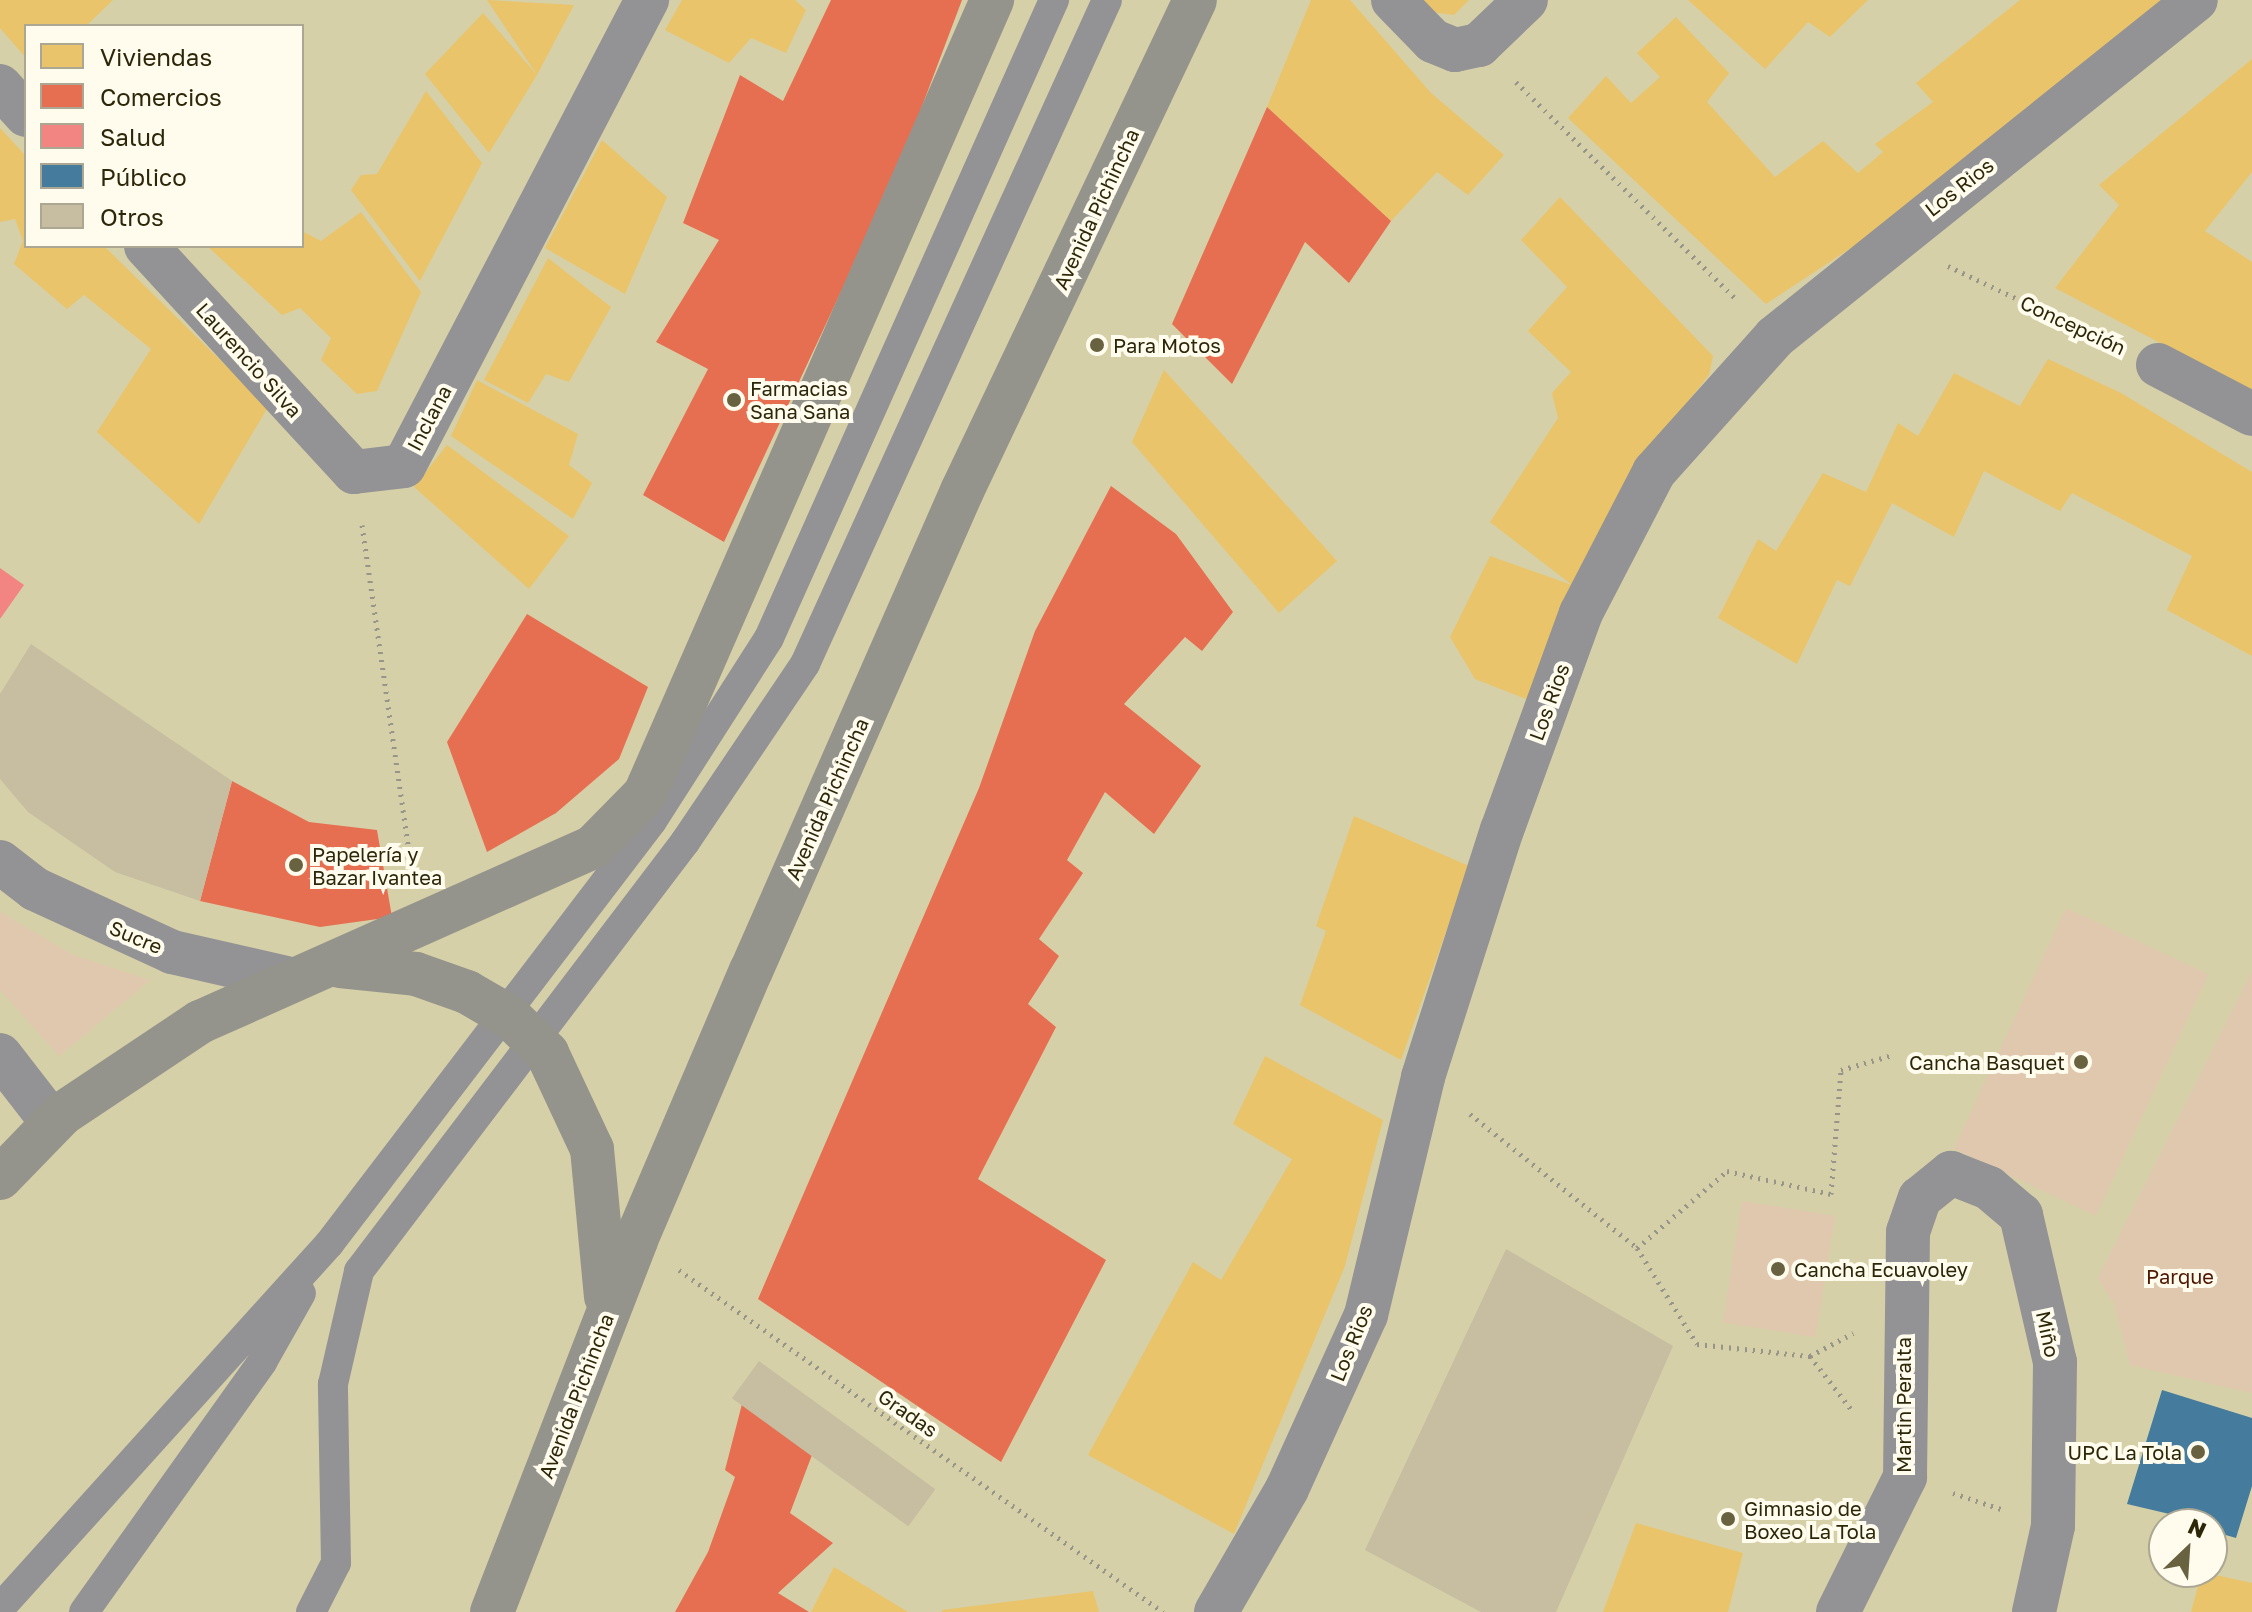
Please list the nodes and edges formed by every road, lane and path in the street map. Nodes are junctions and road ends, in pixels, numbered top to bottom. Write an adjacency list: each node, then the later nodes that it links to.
1 (647, 0): 17 (street, Inclana)
2 (992, 0): 19 (main road)
3 (1054, 0): 22 (lane)
4 (1107, 0): 22 (lane)
5 (1195, 0): 29 (main road, Avenida Pichincha)
6 (1393, 0): 9 (street)
7 (1526, 0): 9 (street)
8 (2196, 0): 12 (street, Los Rios)
9 (1479, 45): 14 (path)
10 (0, 86): 11 (street)
11 (24, 113)
12 (1893, 240): 14 (street, Los Rios); 15 (path, Concepción)
13 (148, 248): 17 (street, Laurencio Silva)
14 (1775, 337): 25 (street, Los Rios)
15 (2158, 365): 16 (street)
16 (2252, 414)
17 (354, 472): 19 (path)
18 (0, 862): 21 (street, Sucre)
19 (420, 930): 20 (main road)
20 (330, 966): 21 (main road); 22 (main road)
21 (286, 978): 26 (main road)
22 (518, 1026): 30 (lane); 32 (main road); 38 (lane)
23 (0, 1055): 26 (street)
24 (1892, 1055): 31 (path)
25 (1423, 1077): 31 (path); 41 (street, Los Rios)
26 (52, 1122): 27 (main road)
27 (0, 1178)
28 (1908, 1232): 34 (street, Martin Peralta); 35 (street, Miño)
29 (636, 1240): 32 (main road, Avenida Pichincha); 40 (path, Gradas)
30 (329, 1244): 36 (lane); 37 (lane)
31 (1637, 1248): 33 (path)
32 (606, 1315): 39 (main road, Avenida Pichincha)
33 (1810, 1356)
34 (1905, 1477): 35 (path); 42 (street, Martin Peralta)
35 (2053, 1526): 43 (street, Miño)
36 (0, 1608)
37 (84, 1612)
38 (311, 1612)
39 (492, 1612)
40 (1163, 1612)
41 (1216, 1612)
42 (1838, 1612)
43 (2034, 1612)

